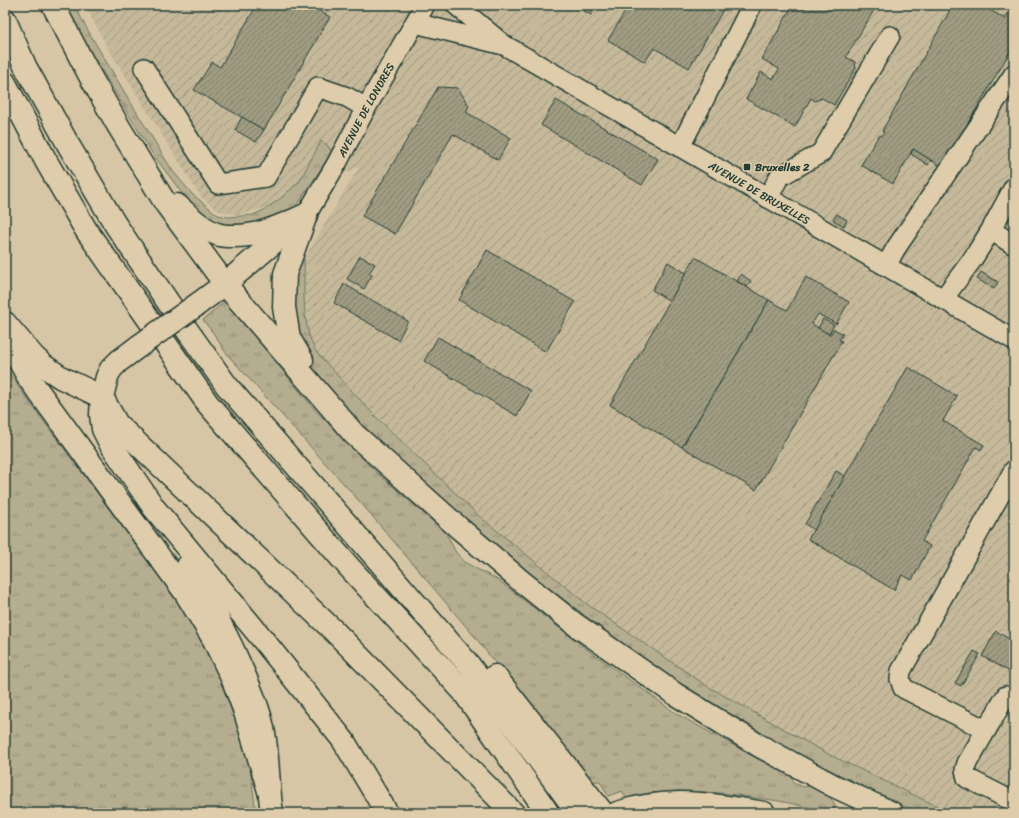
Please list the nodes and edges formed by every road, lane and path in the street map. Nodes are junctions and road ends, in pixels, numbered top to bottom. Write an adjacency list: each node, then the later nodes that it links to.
1 (52, 5): 14 (main road)
2 (425, 5): 6 (street, AVENUE DE LONDRES)
3 (456, 5): 8 (street, AVENUE DE BRUXELLES)
4 (752, 5): 13 (street)
5 (5, 20): 29 (main road)
6 (415, 23): 8 (street, AVENUE DE BRUXELLES); 12 (street, AVENUE DE LONDRES)
7 (890, 36): 16 (street)
8 (504, 45): 13 (street, AVENUE DE BRUXELLES)
9 (144, 68): 12 (street)
10 (1014, 74): 20 (street)
11 (5, 83): 39 (main road)
12 (366, 108): 17 (street, AVENUE DE LONDRES)
13 (680, 147): 16 (street, AVENUE DE BRUXELLES)
14 (149, 176): 17 (main road); 21 (main road)
15 (1014, 187): 18 (street)
16 (768, 198): 20 (street, AVENUE DE BRUXELLES)
17 (306, 215): 21 (main road); 27 (main road)
18 (991, 230): 19 (street); 22 (street)
19 (1014, 245)
20 (886, 266): 22 (street, AVENUE DE BRUXELLES)
21 (225, 284): 26 (main road, bridge); 27 (main road)
22 (944, 300): 25 (street, AVENUE DE BRUXELLES)
23 (5, 322): 26 (main road)
24 (5, 337): 33 (main road)
25 (1014, 340)
26 (102, 397): 30 (main road); 38 (main road)
27 (354, 434): 43 (main road)
28 (1014, 470): 32 (street)
29 (303, 475): 40 (main road); 41 (main road)
30 (154, 508): 33 (main road); 37 (main road)
31 (1006, 696): 32 (street)
32 (986, 730): 34 (street)
33 (269, 791): 36 (main road)
34 (1014, 802)
35 (625, 810): 42 (main road)
36 (272, 813)
37 (387, 813)
38 (513, 813)
39 (548, 813)
40 (578, 813)
41 (604, 813)
42 (764, 813)
43 (892, 813)

